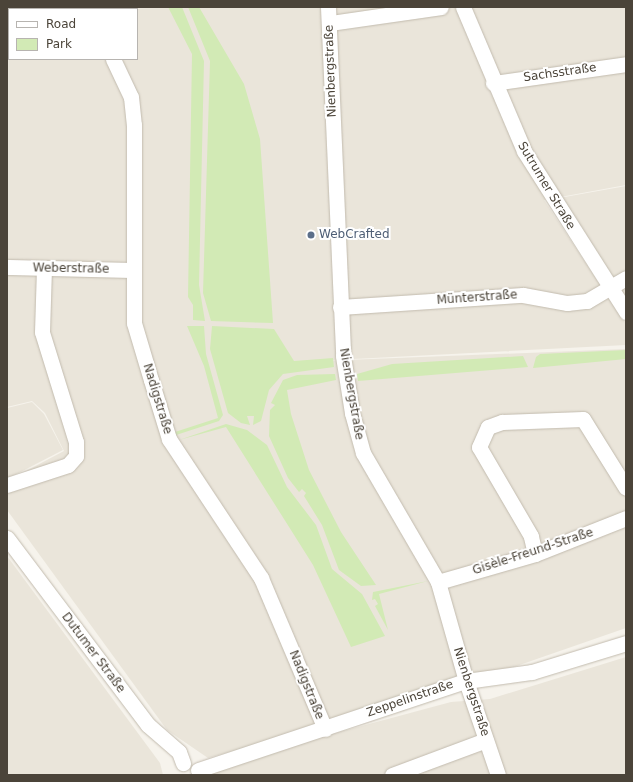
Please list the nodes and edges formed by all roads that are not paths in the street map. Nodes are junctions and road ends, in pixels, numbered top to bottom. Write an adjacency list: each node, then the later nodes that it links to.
1 (328, 7): 4 (street, Nienbergstraße)
2 (441, 7): 4 (street)
3 (463, 7): 7 (street, Sutrumer Straße)
4 (330, 23): 13 (street, Nienbergstraße)
5 (113, 60): 10 (street, Nadigstraße)
6 (626, 64): 7 (street, Sachsstraße)
7 (493, 83): 12 (street, Sutrumer Straße)
8 (7, 267): 9 (street, Weberstraße)
9 (44, 268): 10 (street, Weberstraße); 15 (street)
10 (134, 270): 23 (street, Nadigstraße)
11 (626, 278): 12 (street, Münterstraße)
12 (610, 290): 13 (street, Münterstraße); 14 (street, Sutrumer Straße)
13 (340, 307): 20 (street, Nienbergstraße)
14 (626, 312)
15 (7, 485)
16 (626, 488): 19 (street)
17 (626, 518): 19 (street, Gisèle-Freund-Straße)
18 (7, 538): 25 (street, Dutumer Straße)
19 (535, 554): 20 (street, Gisèle-Freund-Straße)
20 (438, 582): 22 (street, Nienbergstraße)
21 (626, 644): 22 (street, Zeppelinstraße)
22 (466, 681): 23 (street, Zeppelinstraße); 24 (street, Nienbergstraße)
23 (325, 729): 26 (street, Zeppelinstraße)
24 (486, 740): 27 (street); 28 (street, Nienbergstraße)
25 (180, 769): 26 (street)
26 (198, 772)
27 (392, 775)
28 (498, 775)

